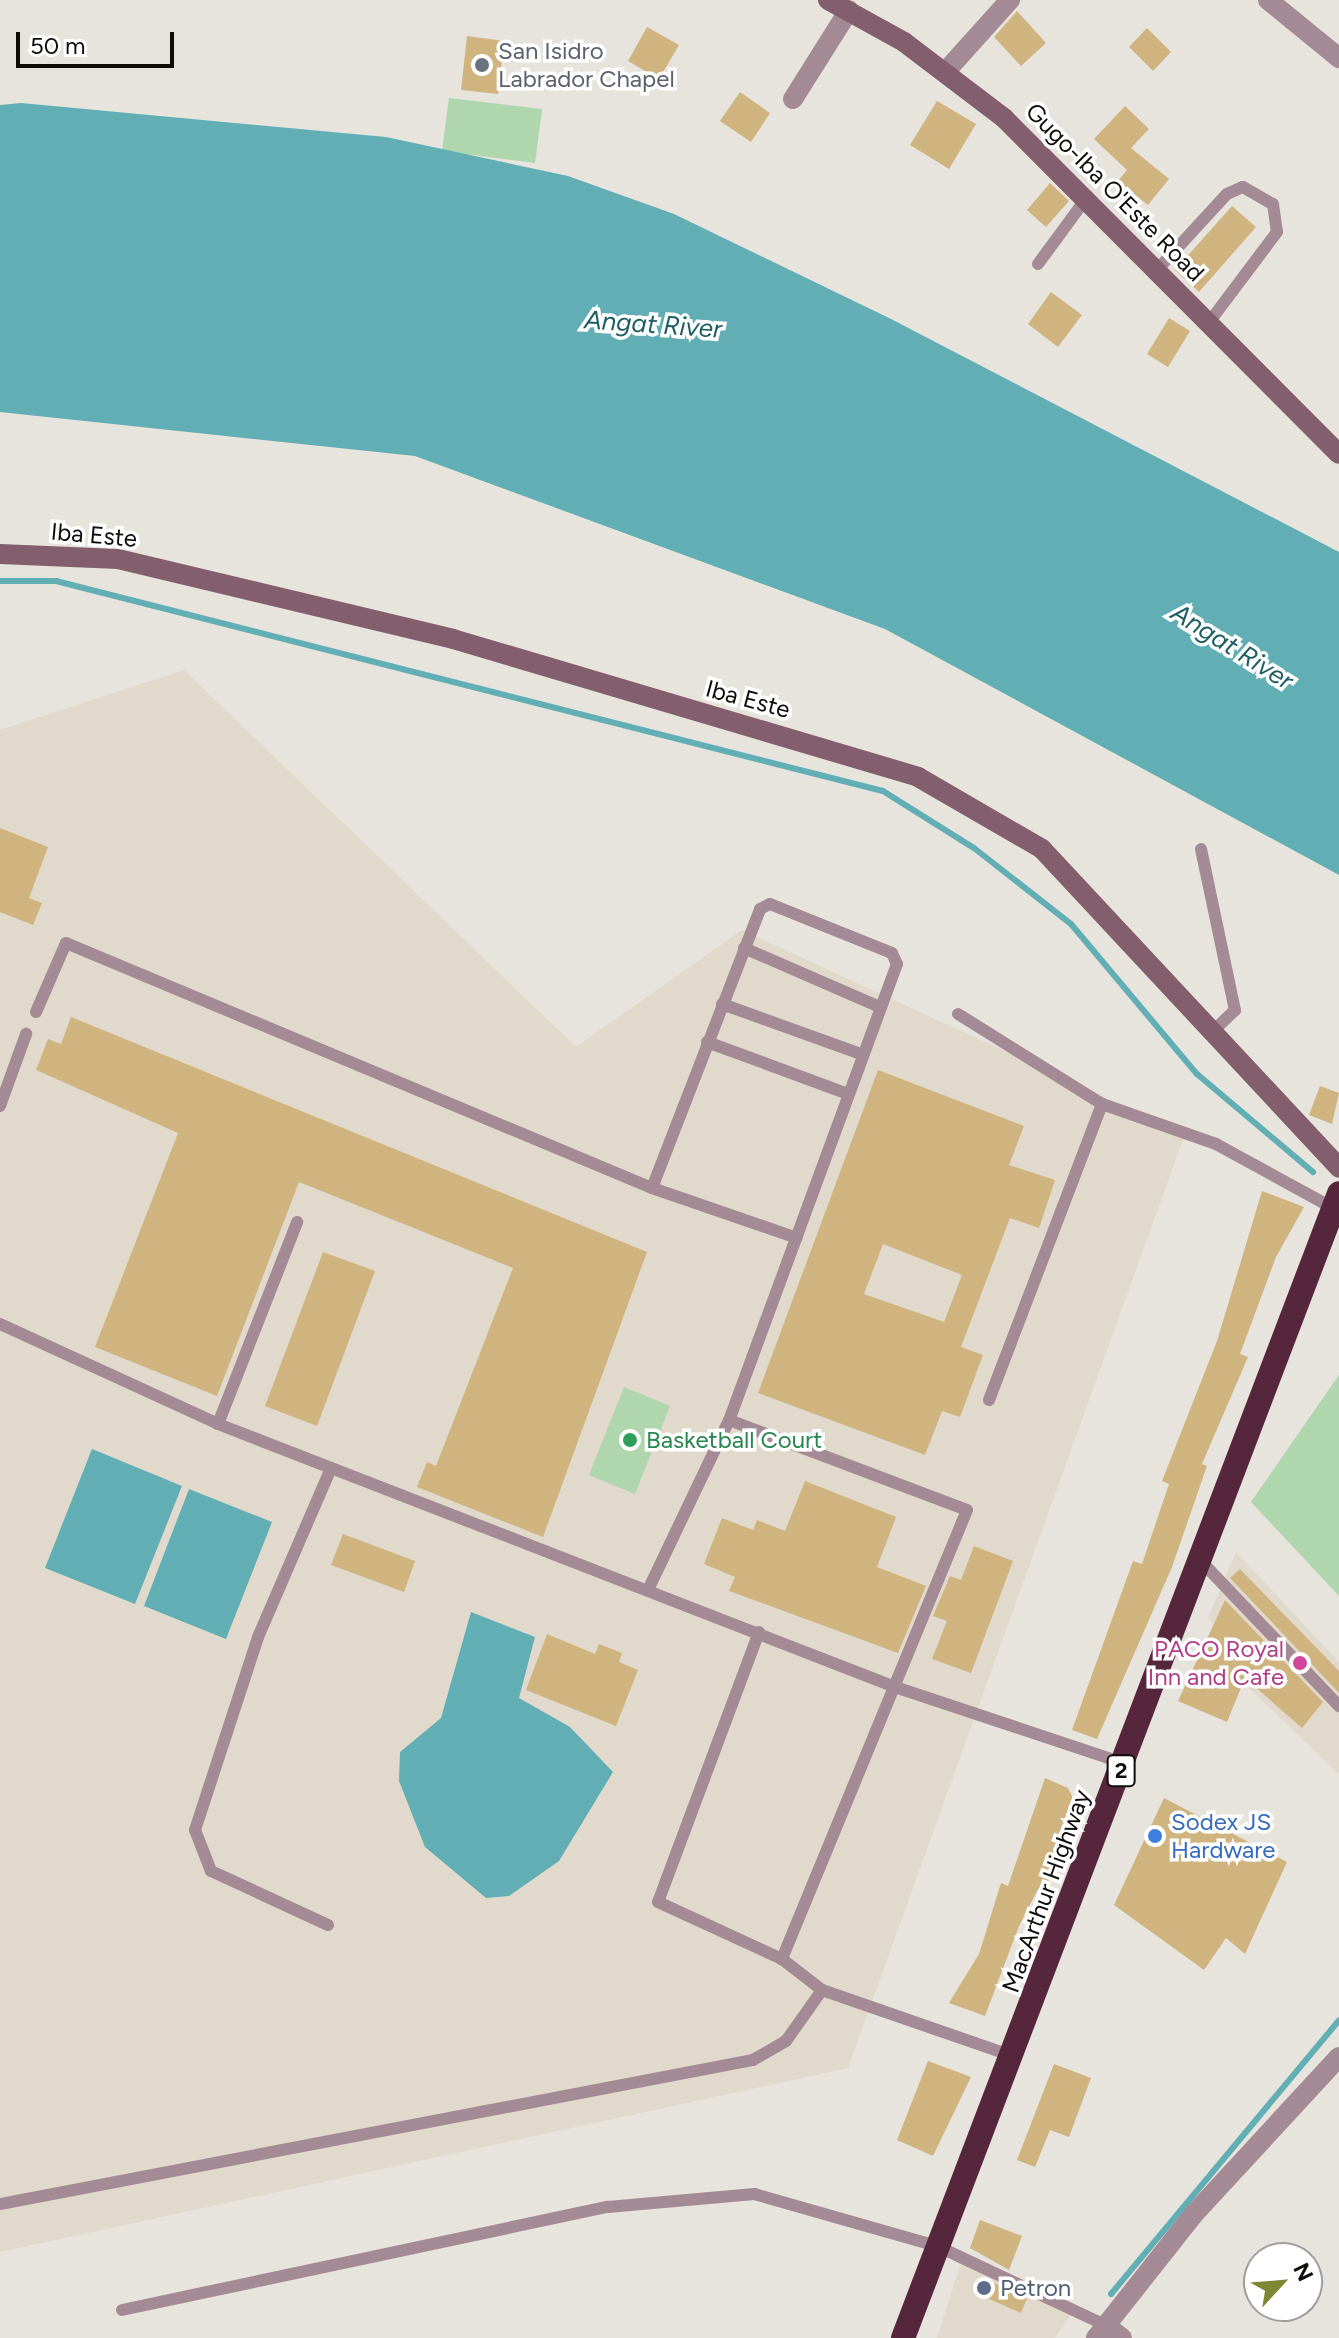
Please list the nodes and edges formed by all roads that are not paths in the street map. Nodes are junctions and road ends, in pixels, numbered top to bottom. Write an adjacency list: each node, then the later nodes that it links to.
1 (828, 0): 4 (street, Gugo-Iba O'Este Road)
2 (1010, 0): 6 (street)
3 (1268, 0): 5 (street)
4 (849, 10): 6 (street, Gugo-Iba O'Este Road); 7 (street)
5 (1339, 58)
6 (946, 71): 8 (street, Gugo-Iba O'Este Road)
7 (793, 99)
8 (1088, 196): 9 (lane); 10 (street, Gugo-Iba O'Este Road)
9 (1038, 264)
10 (1157, 270): 11 (street, Gugo-Iba O'Este Road); 11 (lane)
11 (1208, 324): 12 (street, Gugo-Iba O'Este Road)
12 (1339, 454)
13 (0, 554): 20 (street, Iba Este)
14 (1201, 849): 20 (lane)
15 (744, 948): 16 (lane); 17 (lane); 17 (lane)
16 (722, 1004): 22 (lane); 23 (lane)
17 (880, 1007): 23 (lane)
18 (36, 1012): 28 (lane)
19 (958, 1014): 25 (lane)
20 (1215, 1029): 27 (street, Iba Este)
21 (26, 1034): 26 (lane)
22 (707, 1042): 24 (lane); 28 (lane)
23 (861, 1054): 24 (lane)
24 (848, 1094): 31 (lane)
25 (1102, 1104): 29 (lane); 33 (lane)
26 (0, 1106)
27 (1339, 1168)
28 (652, 1188): 31 (lane)
29 (1336, 1201): 37 (highway, MacArthur Highway / 2)
30 (297, 1222): 35 (lane)
31 (797, 1238): 34 (lane)
32 (0, 1324): 35 (lane)
33 (989, 1400)
34 (729, 1420): 38 (lane); 40 (lane)
35 (218, 1424): 36 (lane)
36 (331, 1468): 38 (lane); 43 (lane)
37 (1200, 1560): 41 (lane); 42 (highway, MacArthur Highway / 2)
38 (648, 1590): 39 (lane)
39 (759, 1632): 40 (lane); 44 (lane)
40 (895, 1687): 42 (lane); 44 (lane)
41 (1339, 1706)
42 (1124, 1763): 46 (highway, MacArthur Highway / 2)
43 (328, 1925)
44 (782, 1959): 45 (lane)
45 (822, 1990): 46 (lane); 48 (lane)
46 (1015, 2057): 49 (highway, MacArthur Highway / 2)
47 (1339, 2057): 51 (street)
48 (0, 2204)
49 (937, 2246): 50 (lane); 51 (lane); 52 (highway, MacArthur Highway / 2)
50 (122, 2310)
51 (1100, 2331): 53 (street)
52 (903, 2338)
53 (1122, 2338)

